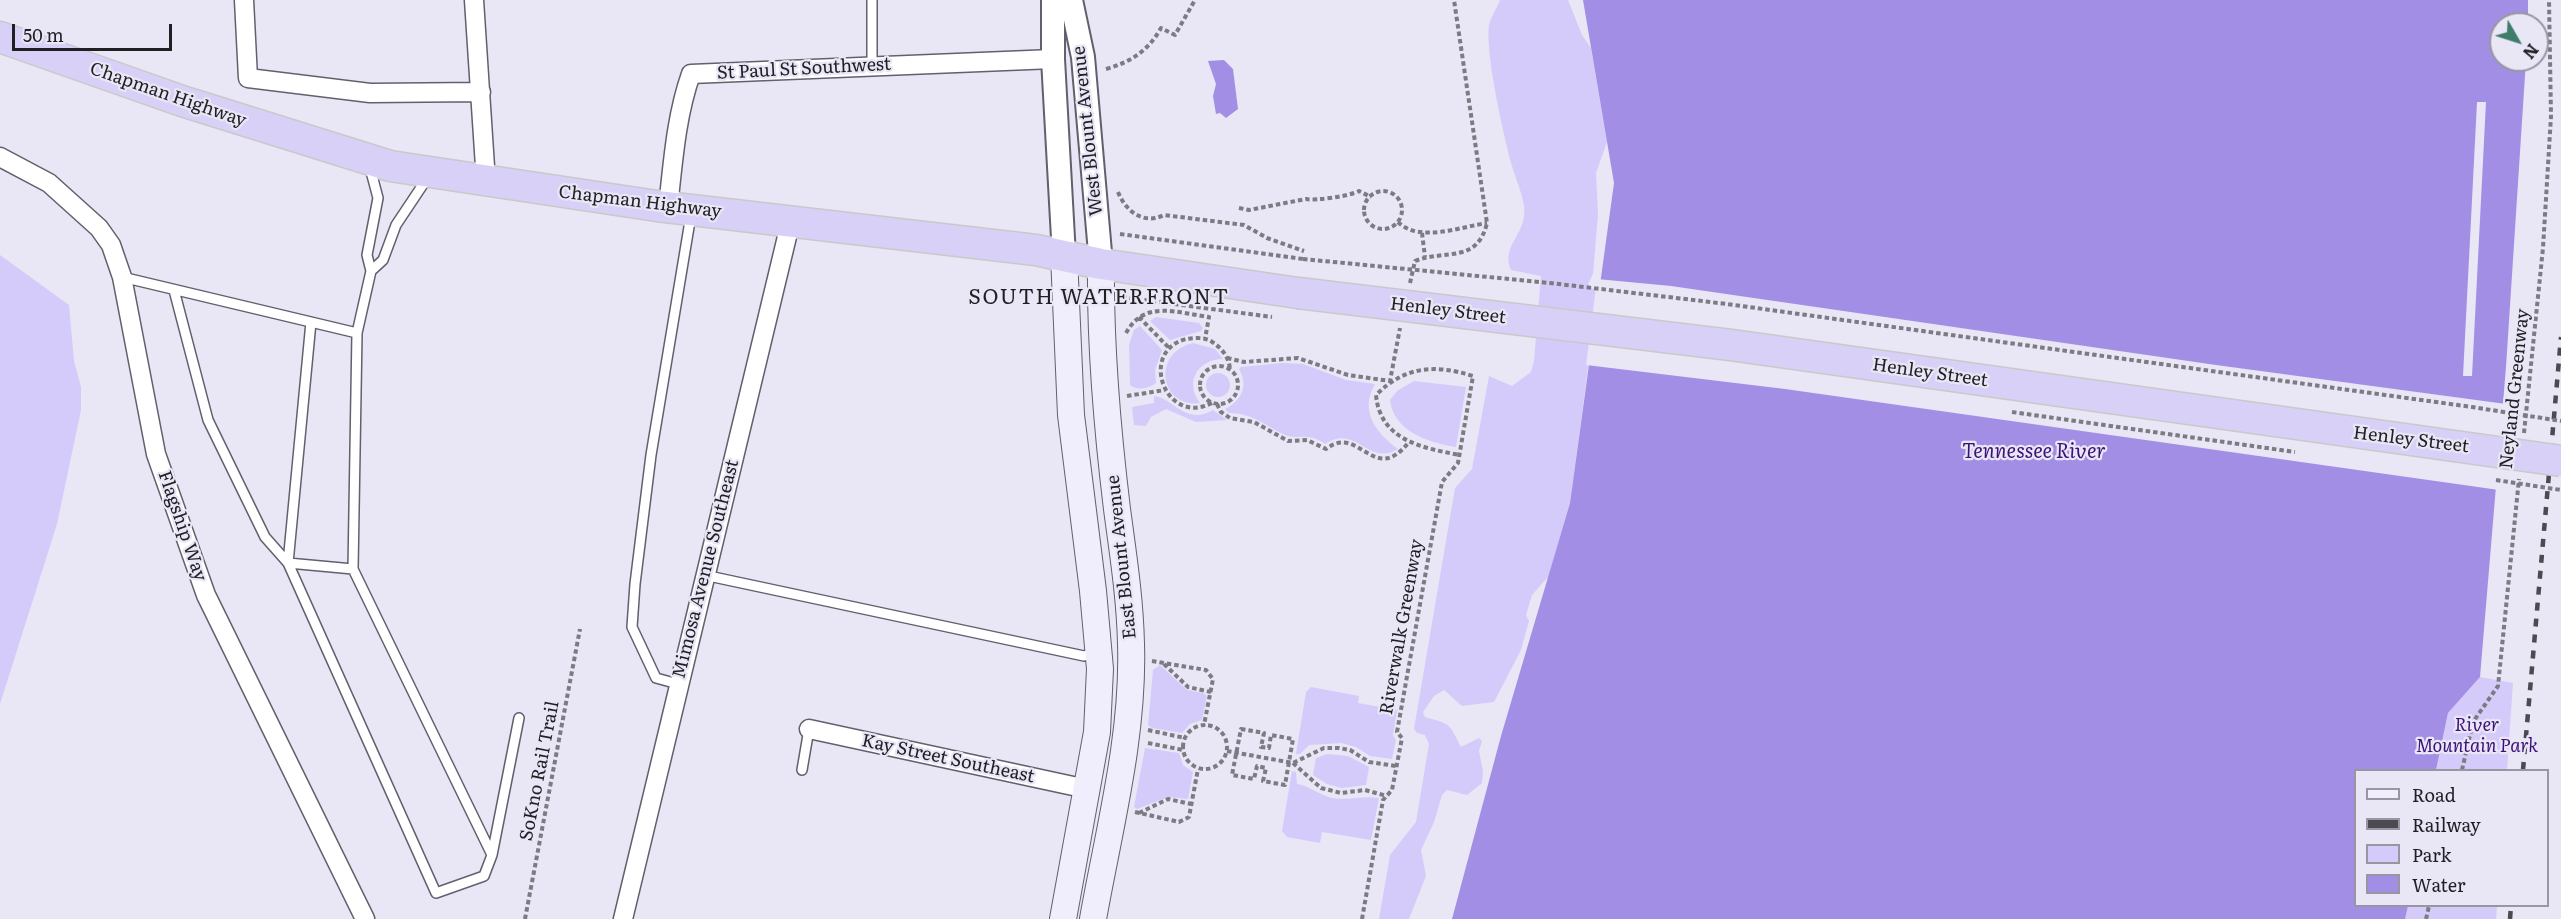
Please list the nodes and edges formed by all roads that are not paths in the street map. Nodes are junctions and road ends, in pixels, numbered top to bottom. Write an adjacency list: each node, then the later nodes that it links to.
1 (244, 0): 10 (street)
2 (474, 0): 10 (street)
3 (872, 0): 9 (lane)
4 (1053, 0): 7 (street)
5 (1071, 0): 8 (street, West Blount Avenue)
6 (0, 37): 12 (highway, Chapman Highway)
7 (1053, 58): 8 (street); 9 (street, St Paul St Southwest); 17 (street)
8 (1092, 60): 18 (street, West Blount Avenue)
9 (872, 66): 15 (street, St Paul St Southwest)
10 (481, 92): 14 (street)
11 (0, 157): 20 (street, Flagship Way)
12 (368, 159): 13 (highway, Chapman Highway); 19 (lane)
13 (430, 173): 14 (highway, Chapman Highway); 19 (lane)
14 (486, 182): 15 (highway, Chapman Highway)
15 (680, 208): 16 (highway, Chapman Highway); 31 (lane)
16 (791, 220): 17 (highway, Chapman Highway); 28 (street, Mimosa Avenue Southeast)
17 (1064, 256): 18 (highway, Chapman Highway); 29 (main road)
18 (1101, 264): 22 (highway, Chapman Highway); 30 (main road, East Blount Avenue)
19 (370, 271): 24 (lane)
20 (122, 277): 21 (lane); 38 (street, Flagship Way)
21 (174, 290): 23 (lane); 26 (lane)
22 (1298, 293): 25 (highway, Henley Street, bridge)
23 (311, 322): 24 (lane); 26 (lane)
24 (357, 333): 27 (lane)
25 (2561, 461)
26 (288, 563): 27 (lane); 37 (lane)
27 (353, 569): 37 (lane)
28 (704, 575): 29 (lane); 31 (street, Mimosa Avenue Southeast)
29 (1098, 652): 30 (main road); 35 (main road)
30 (1141, 654): 36 (main road, East Blount Avenue)
31 (678, 684): 39 (street, Mimosa Avenue Southeast)
32 (519, 718): 37 (lane)
33 (809, 729): 34 (lane); 35 (street, Kay Street Southeast)
34 (802, 770)
35 (1087, 789): 36 (main road); 40 (main road)
36 (1123, 804): 41 (main road, East Blount Avenue)
37 (492, 855)
38 (364, 919)
39 (623, 919)
40 (1063, 919)
41 (1093, 919)

